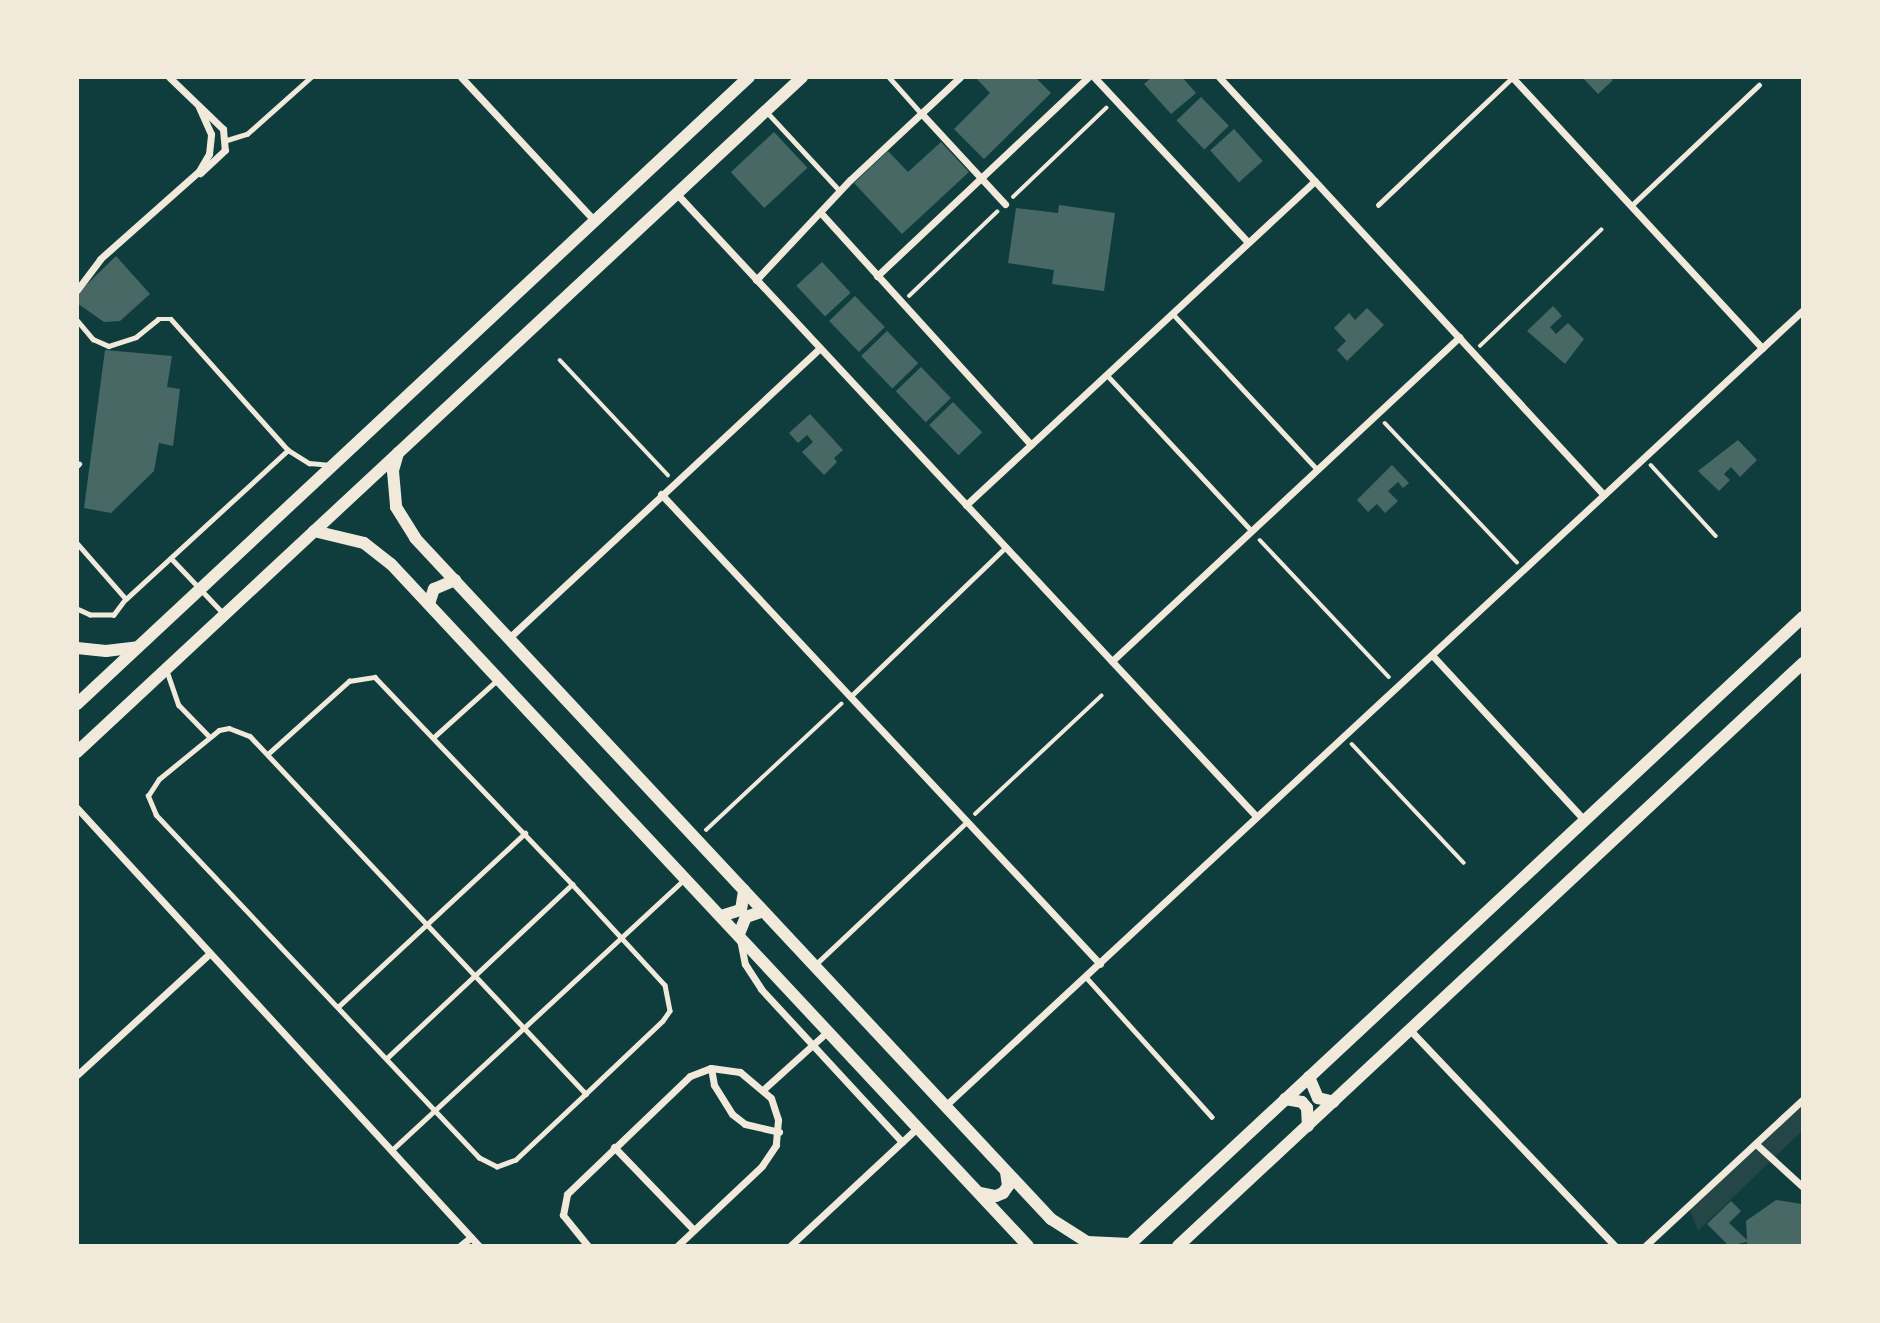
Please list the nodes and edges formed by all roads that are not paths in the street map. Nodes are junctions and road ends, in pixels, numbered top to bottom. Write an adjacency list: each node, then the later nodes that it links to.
1 (169, 77): 13 (street)
2 (311, 77): 16 (lane)
3 (461, 77): 26 (street)
4 (802, 77): 14 (street)
5 (888, 77): 15 (lane)
6 (960, 77): 15 (street)
7 (1088, 77): 18 (street)
8 (1094, 77): 27 (street)
9 (1219, 77): 19 (street)
10 (1512, 77): 23 (lane); 24 (street)
11 (741, 80): 26 (street)
12 (1759, 85): 24 (lane)
13 (199, 107): 16 (street); 17 (street)
14 (765, 111): 20 (lane); 21 (street)
15 (921, 113): 18 (street); 20 (street)
16 (227, 140): 17 (street)
17 (192, 178): 30 (street)
18 (981, 178): 22 (street); 28 (street)
19 (1315, 181): 27 (street); 34 (street)
20 (840, 191): 25 (street)
21 (676, 193): 29 (street); 40 (street)
22 (1005, 204)
23 (1378, 205)
24 (1630, 206): 36 (street)
25 (820, 212): 28 (street); 29 (street)
26 (595, 221): 41 (street)
27 (1248, 242): 32 (street)
28 (877, 276): 38 (street)
29 (756, 280): 35 (street)
30 (77, 289)
31 (1803, 310): 36 (street)
32 (1172, 313): 37 (street); 42 (lane)
33 (77, 320): 39 (lane)
34 (1459, 337): 42 (street); 44 (street)
35 (820, 348): 43 (street); 45 (street)
36 (1762, 348): 44 (street)
37 (1106, 374): 38 (street); 46 (lane)
38 (1031, 445): 45 (street)
39 (288, 450): 41 (lane); 50 (lane)
40 (398, 453): 47 (street); 51 (street)
41 (334, 464): 52 (street)
42 (1317, 469): 46 (street)
43 (661, 494): 58 (street); 66 (street)
44 (1604, 495): 61 (street)
45 (966, 505): 49 (street)
46 (1251, 530): 62 (street)
47 (314, 531): 54 (street); 56 (street)
48 (77, 543): 53 (lane)
49 (1006, 547): 62 (street); 66 (lane)
50 (172, 558): 52 (lane); 53 (lane)
51 (455, 580): 54 (street); 58 (street)
52 (200, 589): 56 (lane); 59 (street)
53 (126, 599): 55 (lane)
54 (429, 604): 65 (street)
55 (77, 608)
56 (224, 614): 64 (street)
57 (1803, 617): 74 (street)
58 (509, 638): 79 (street)
59 (139, 647): 60 (street); 67 (street)
60 (77, 648)
61 (1432, 656): 73 (street); 74 (street)
62 (1112, 661): 73 (street)
63 (1803, 663): 92 (street)
64 (166, 668): 68 (lane); 70 (street)
65 (499, 679): 69 (lane); 77 (street)
66 (850, 696): 75 (street)
67 (77, 704)
68 (209, 736): 71 (lane); 90 (lane)
69 (434, 737): 71 (lane); 76 (lane)
70 (77, 752)
71 (269, 752): 82 (lane)
72 (77, 808): 85 (street)
73 (1256, 816): 86 (street)
74 (1584, 820): 98 (street)
75 (967, 822): 86 (street); 87 (lane)
76 (525, 833): 78 (lane); 82 (lane)
77 (686, 879): 81 (street); 84 (lane)
78 (572, 884): 84 (lane); 88 (lane)
79 (744, 890): 80 (street); 81 (street)
80 (764, 911): 83 (street); 87 (street)
81 (721, 916): 83 (street)
82 (428, 924): 88 (lane); 90 (lane)
83 (739, 934): 93 (street); 94 (street)
84 (622, 938): 91 (lane); 100 (lane)
85 (210, 953): 97 (street); 113 (street)
86 (1100, 964): 89 (street)
87 (815, 965): 104 (street)
88 (475, 975): 91 (lane); 95 (lane)
89 (1086, 977): 104 (street); 106 (lane)
90 (339, 1006): 95 (lane)
91 (524, 1028): 100 (lane); 105 (lane)
92 (1410, 1030): 103 (street); 127 (street)
93 (828, 1031): 94 (street); 108 (street)
94 (812, 1045): 99 (street); 110 (street)
95 (387, 1058): 105 (lane)
96 (711, 1068): 99 (street); 109 (street); 112 (street)
97 (77, 1075)
98 (1309, 1077): 101 (street); 103 (street)
99 (765, 1088): 109 (street)
100 (586, 1094): 105 (lane)
101 (1285, 1099): 107 (street); 119 (street)
102 (1803, 1099): 111 (street)
103 (1334, 1102): 107 (street)
104 (945, 1105): 114 (street)
105 (435, 1110): 113 (lane)
106 (1212, 1117)
107 (1308, 1126): 126 (street)
108 (918, 1127): 110 (street); 116 (street)
109 (779, 1132): 117 (street)
110 (902, 1142): 124 (street)
111 (1756, 1144): 115 (street); 128 (street)
112 (614, 1147): 117 (street); 122 (street)
113 (392, 1150): 118 (street)
114 (1006, 1171): 116 (street); 119 (street)
115 (1803, 1187)
116 (979, 1193): 125 (street)
117 (694, 1230): 123 (street)
118 (471, 1237): 120 (street); 121 (street)
119 (1129, 1245)
120 (460, 1246)
121 (479, 1246)
122 (588, 1246)
123 (677, 1246)
124 (790, 1246)
125 (1028, 1246)
126 (1178, 1246)
127 (1615, 1246)
128 (1645, 1246)

